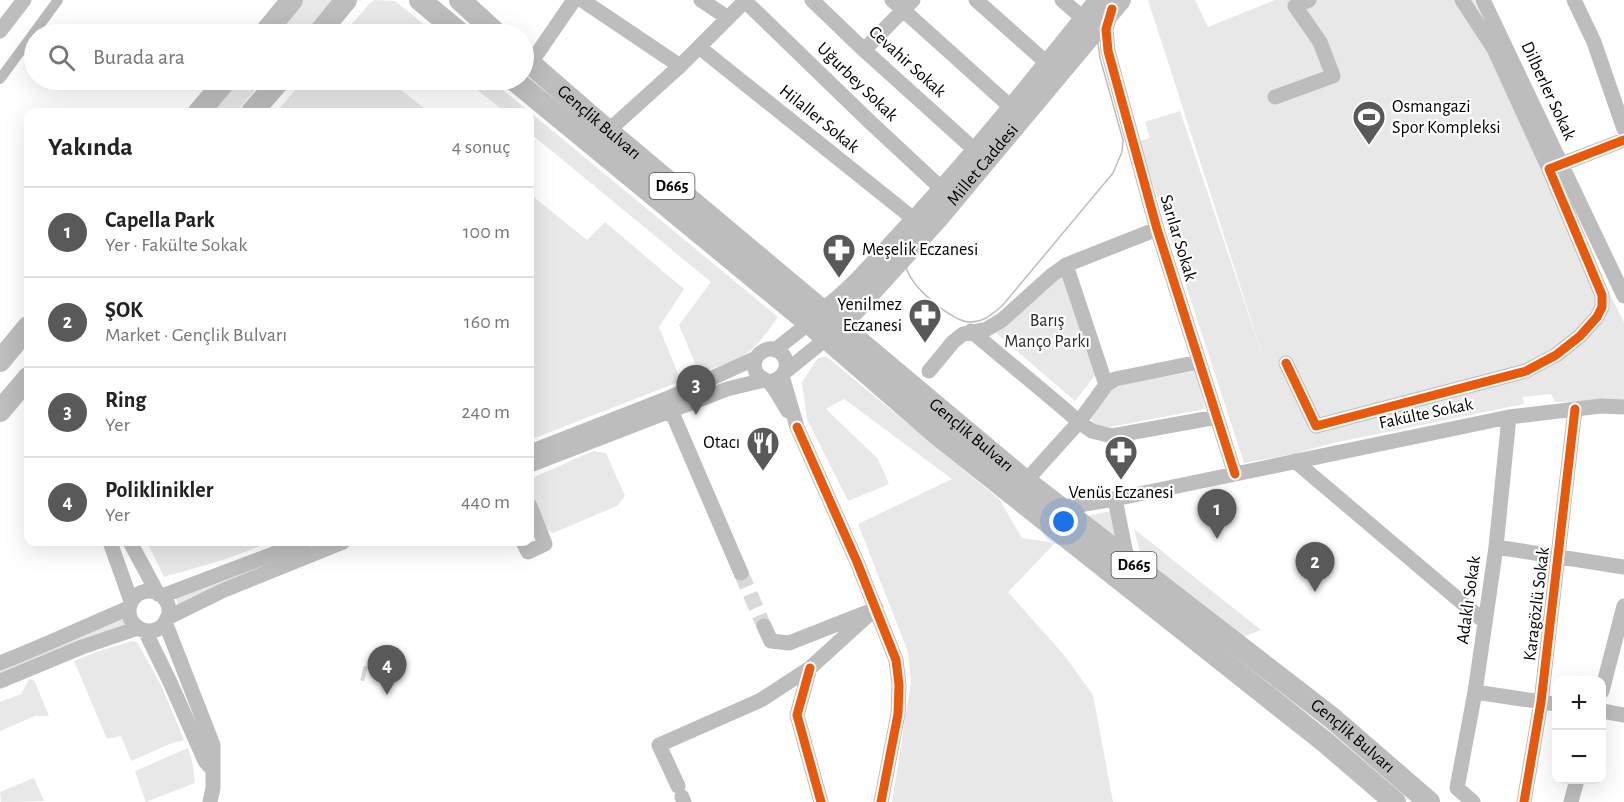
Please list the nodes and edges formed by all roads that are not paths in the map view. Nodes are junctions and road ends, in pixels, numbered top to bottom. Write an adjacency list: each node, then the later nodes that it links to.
1 (24, 0): 27 (street)
2 (292, 0): 23 (highway)
3 (357, 0): 19 (highway)
4 (420, 0): 25 (highway)
5 (460, 0): 20 (highway)
6 (574, 0): 30 (street)
7 (582, 0): 32 (street)
8 (701, 0): 21 (street)
9 (812, 0): 29 (street, Cevahir Sokak)
10 (976, 0): 31 (street)
11 (1062, 0): 22 (street)
12 (1309, 0): 37 (street)
13 (1462, 0): 45 (street)
14 (1483, 0): 45 (street, Dilberler Sokak)
15 (1574, 0): 41 (street)
16 (746, 1): 21 (street); 46 (street, Uğurbey Sokak)
17 (903, 3): 29 (street); 40 (street)
18 (1111, 3): 22 (main road, Millet Caddesi); 48 (street, Sarılar Sokak); 53 (main road, Millet Caddesi)
19 (341, 6): 24 (highway)
20 (473, 9): 26 (highway)
21 (728, 18): 28 (street)
22 (1084, 19): 31 (main road, Millet Caddesi)
23 (272, 24)
24 (326, 24)
25 (449, 24)
26 (487, 24)
27 (0, 31)
28 (699, 47): 32 (street); 47 (street, Hilaller Sokak)
29 (864, 50): 44 (street, Cevahir Sokak)
30 (534, 52)
31 (1048, 64): 40 (main road, Millet Caddesi)
32 (680, 66): 42 (street)
33 (534, 67): 42 (highway, Gençlik Bulvarı / D665)
34 (218, 90): 38 (highway)
35 (271, 90): 39 (highway)
36 (527, 90): 51 (highway, Gençlik Bulvarı / D665)
37 (1275, 97)
38 (202, 108)
39 (256, 108)
40 (1012, 108): 44 (main road, Millet Caddesi)
41 (1624, 129)
42 (608, 131): 51 (highway, Gençlik Bulvarı / D665)
43 (1624, 140): 45 (street)
44 (976, 151): 46 (main road, Millet Caddesi)
45 (1555, 166): 50 (street, Dilberler Sokak); 60 (street)
46 (942, 189): 47 (main road, Millet Caddesi)
47 (915, 220): 51 (main road, Millet Caddesi)
48 (1157, 229): 49 (street); 59 (street, Sarılar Sokak)
49 (1066, 265): 54 (street); 64 (street)
50 (1624, 296)
51 (816, 317): 53 (highway, Gençlik Bulvarı); 55 (street)
52 (24, 332): 58 (highway)
53 (834, 332): 62 (street); 78 (highway, Gençlik Bulvarı / D665); 114 (highway, Gençlik Bulvarı / D665)
54 (971, 332): 61 (street); 71 (street)
55 (775, 350): 57 (street); 62 (street)
56 (24, 358): 58 (highway)
57 (756, 358): 62 (street); 66 (street)
58 (0, 361)
59 (1199, 362): 64 (street); 69 (street, Sarılar Sokak)
60 (1286, 363)
61 (928, 371)
62 (775, 377): 66 (street); 93 (street)
63 (24, 384): 65 (highway)
64 (1106, 385): 71 (street)
65 (12, 403)
66 (668, 404): 72 (street); 74 (street); 89 (street)
67 (1624, 407): 68 (street, Fakülte Sokak)
68 (1575, 410): 70 (street, Fakülte Sokak); 86 (street, Karagözlü Sokak)
69 (1217, 417): 71 (street); 76 (street, Sarılar Sokak)
70 (1509, 417): 73 (street, Fakülte Sokak); 85 (street, Adaklı Sokak)
71 (1079, 422): 75 (street)
72 (534, 451)
73 (1295, 461): 76 (street, Fakülte Sokak); 95 (street)
74 (534, 463)
75 (1033, 472)
76 (1235, 474): 77 (street, Fakülte Sokak)
77 (1116, 499): 78 (street, Fakülte Sokak); 87 (street)
78 (1061, 508): 87 (highway, Gençlik Bulvarı / D665)
79 (534, 516): 84 (street)
80 (111, 546): 91 (street)
81 (132, 546): 90 (street)
82 (294, 546): 90 (street)
83 (333, 546): 94 (street)
84 (525, 546)
85 (1496, 547): 86 (street); 95 (street, Adaklı Sokak)
86 (1559, 556): 88 (street); 103 (street, Karagözlü Sokak)
87 (1126, 559): 115 (highway, Gençlik Bulvarı / D665)
88 (1624, 567)
89 (741, 573)
90 (160, 595): 91 (street); 94 (street)
91 (130, 605): 97 (street); 98 (street)
92 (1624, 606): 100 (street)
93 (876, 608): 96 (street); 99 (street); 113 (street)
94 (166, 620): 97 (street); 106 (street)
95 (1485, 622): 102 (street, Adaklı Sokak)
96 (764, 626)
97 (141, 629): 101 (street); 107 (street)
98 (0, 663)
99 (810, 668): 110 (street); 112 (street)
100 (1606, 676)
101 (0, 681)
102 (1475, 692): 103 (street); 116 (street, Adaklı Sokak)
103 (1549, 703): 117 (street, Karagözlü Sokak)
104 (1606, 712): 105 (street)
105 (1624, 715)
106 (208, 730): 107 (street); 108 (street)
107 (193, 735): 108 (street)
108 (213, 770): 111 (street)
109 (1576, 784): 118 (street)
110 (681, 795)
111 (210, 802)
112 (821, 802)
113 (881, 802)
114 (1395, 802)
115 (1429, 802)
116 (1473, 802)
117 (1524, 802)
118 (1570, 802)

